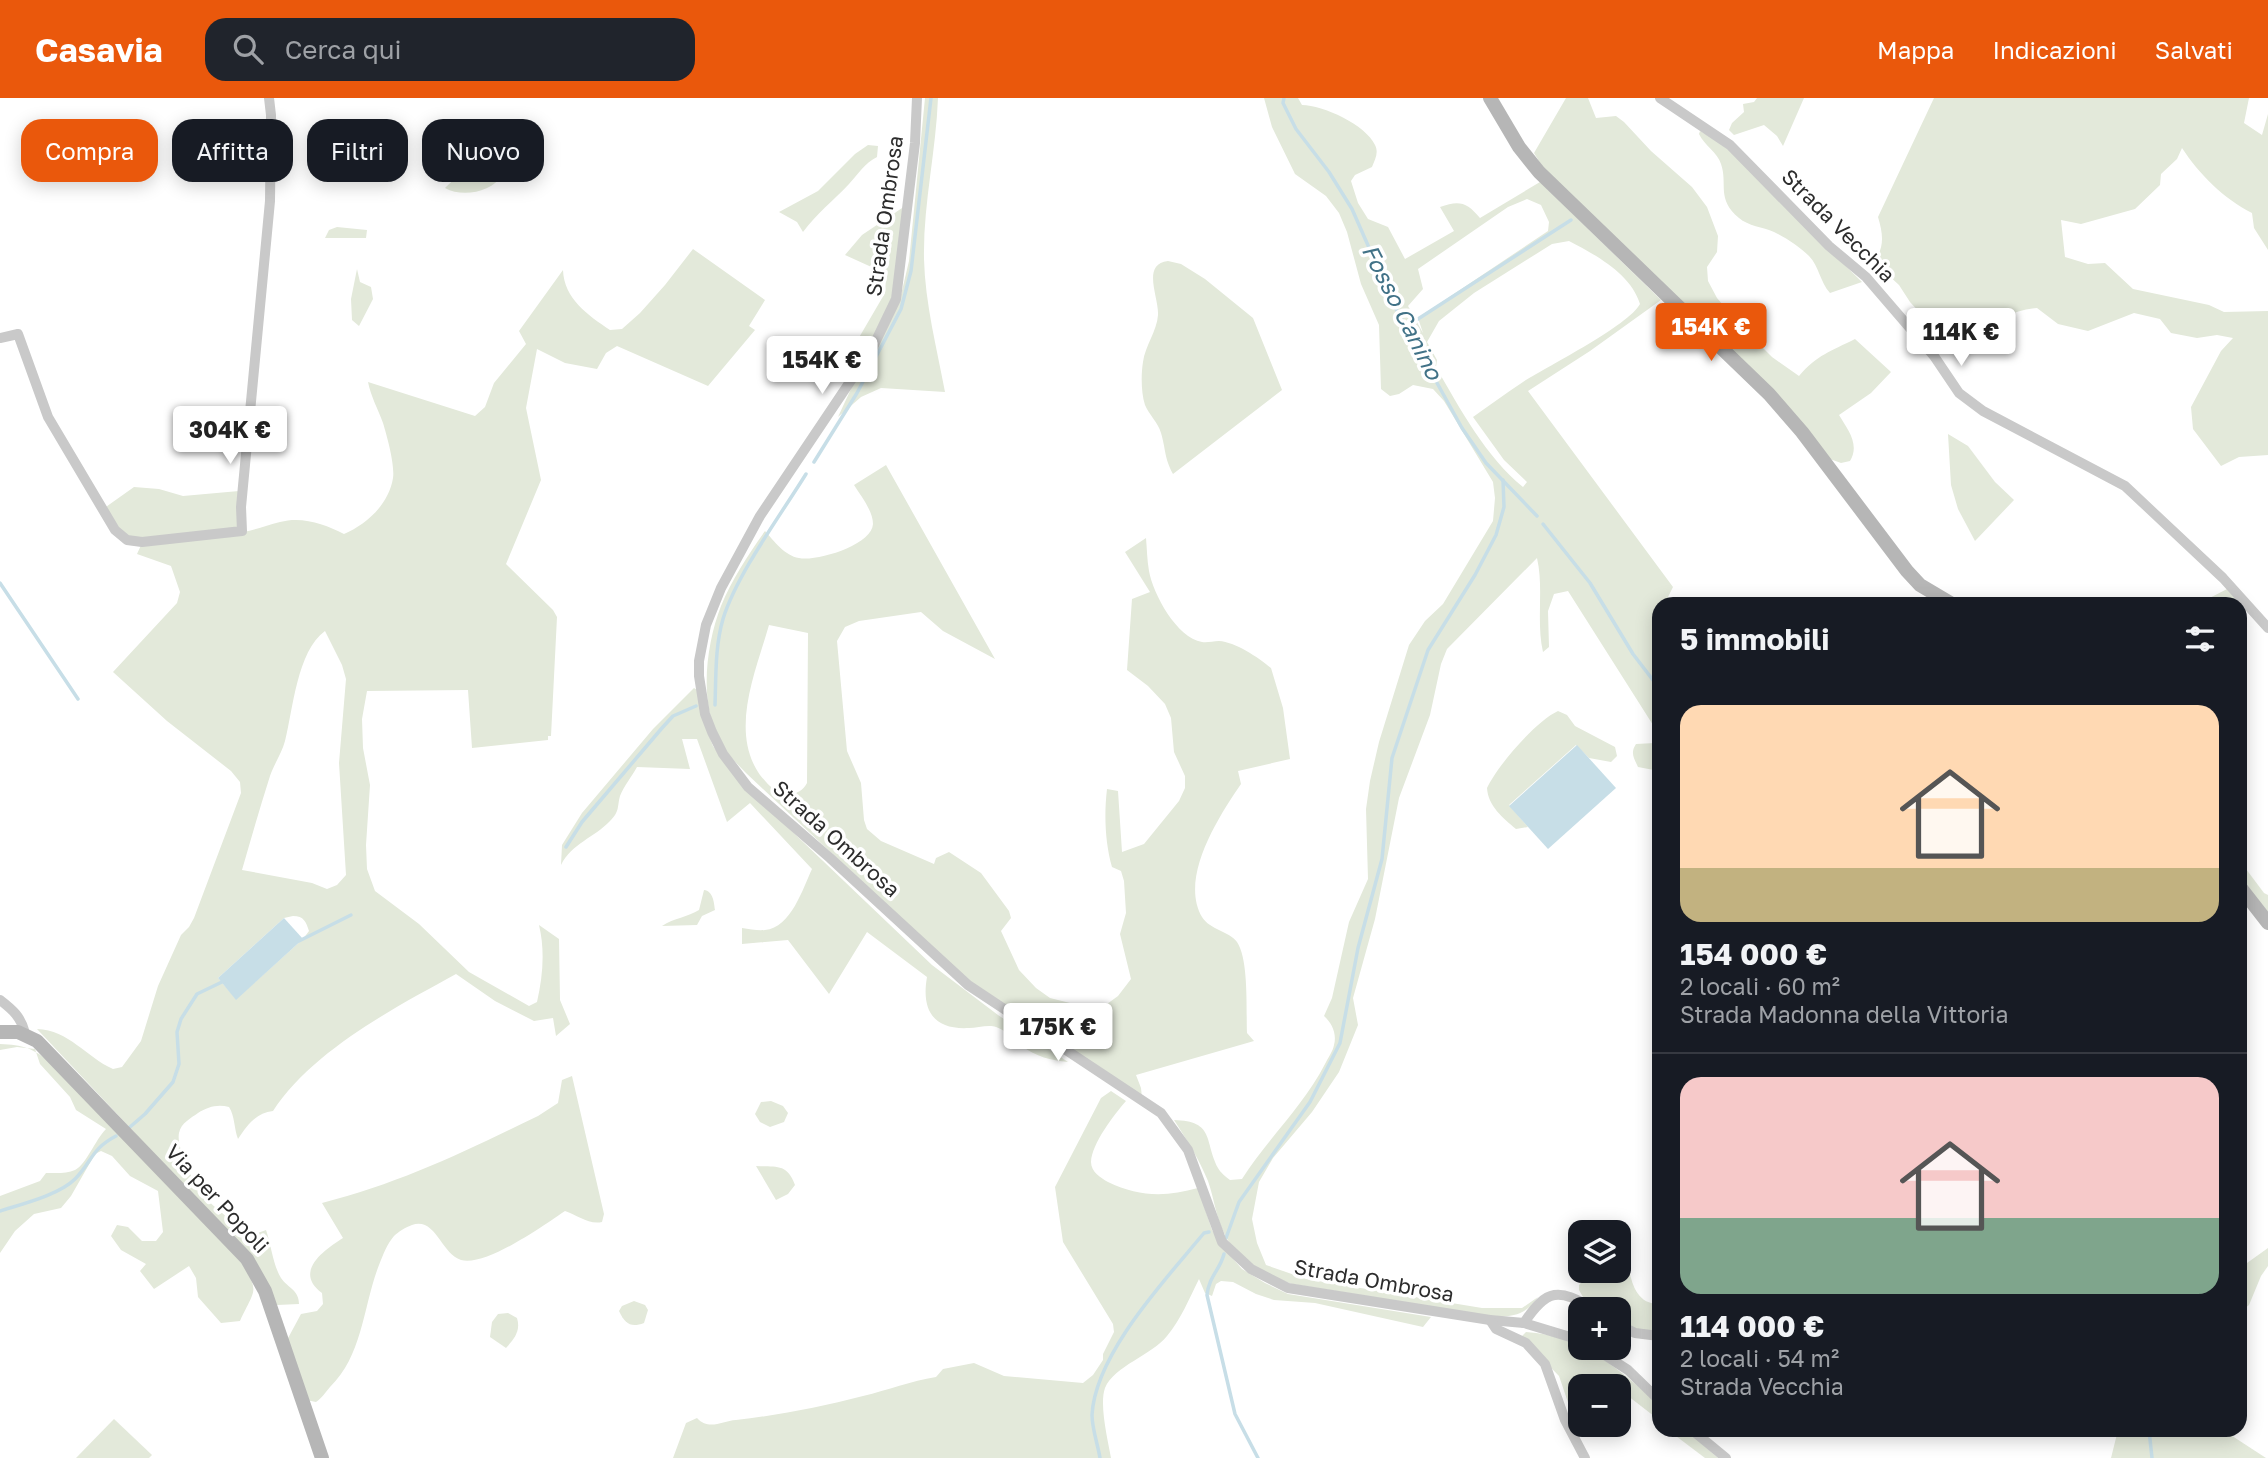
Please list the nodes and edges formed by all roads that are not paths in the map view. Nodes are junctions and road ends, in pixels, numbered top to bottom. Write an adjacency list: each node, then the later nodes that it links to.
1 (268, 98): 5 (street)
2 (917, 98): 16 (street, Strada Ombrosa)
3 (1490, 98): 6 (street)
4 (1660, 98): 7 (street, Strada Vecchia)
5 (0, 338)
6 (1940, 597)
7 (2239, 597)
8 (2247, 605): 9 (street, Strada Vecchia)
9 (2268, 628)
10 (2247, 896): 11 (street)
11 (2268, 923)
12 (0, 1000): 14 (street)
13 (0, 1032): 14 (street)
14 (25, 1033): 24 (street, Via per Popoli)
15 (1574, 1297): 17 (street)
16 (1490, 1320): 17 (street, Strada Ombrosa); 25 (street)
17 (1524, 1323): 20 (street, Strada Ombrosa)
18 (1631, 1331): 19 (street)
19 (1652, 1335)
20 (1568, 1336)
21 (1613, 1360): 22 (street)
22 (1652, 1393)
23 (1700, 1437): 26 (street)
24 (322, 1458)
25 (1585, 1458)
26 (1726, 1458)

